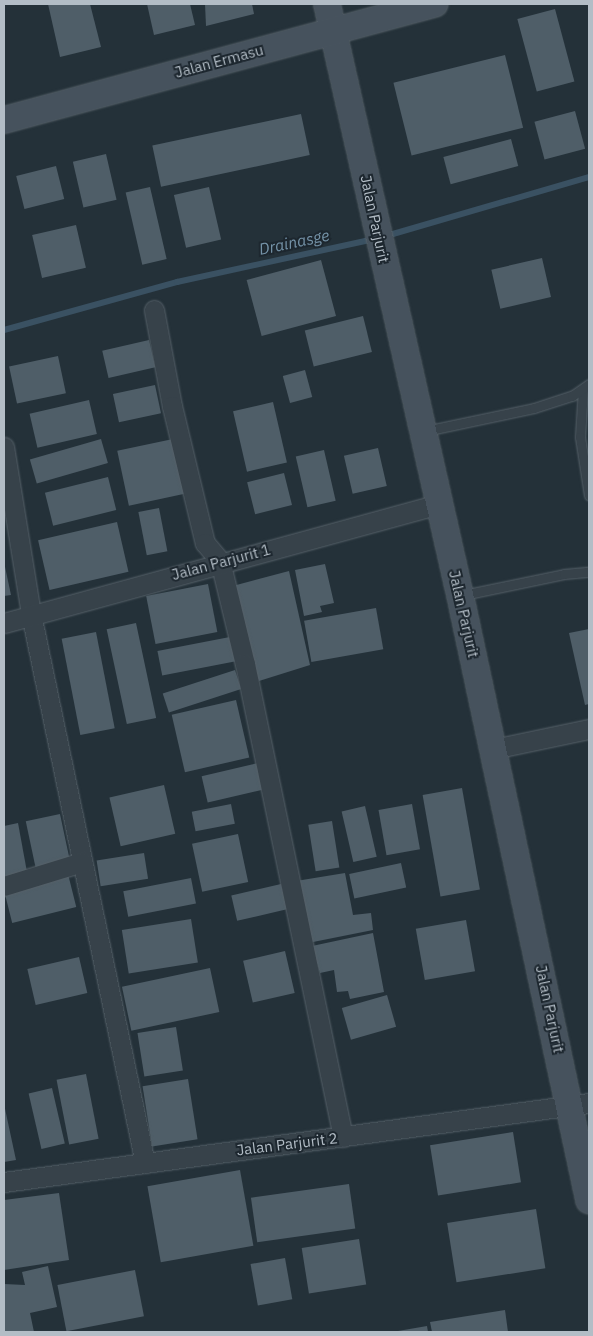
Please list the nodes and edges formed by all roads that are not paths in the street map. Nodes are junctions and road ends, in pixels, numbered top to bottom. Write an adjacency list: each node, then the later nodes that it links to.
1 (327, 4): 3 (street, Jalan Parjurit)
2 (435, 4): 3 (street, Jalan Ermasu)
3 (333, 29): 4 (street, Jalan Ermasu); 7 (street, Jalan Parjurit)
4 (4, 120)
5 (154, 310): 11 (street)
6 (586, 387): 7 (lane); 9 (lane)
7 (422, 432): 10 (street, Jalan Parjurit)
8 (4, 447): 14 (street)
9 (589, 495)
10 (438, 504): 11 (street, Jalan Parjurit 1); 13 (street, Jalan Parjurit)
11 (220, 561): 14 (street, Jalan Parjurit 1); 21 (street)
12 (589, 572): 13 (lane)
13 (460, 595): 17 (street, Jalan Parjurit)
14 (31, 614): 15 (street, Jalan Parjurit 1); 18 (street)
15 (4, 623)
16 (589, 729): 17 (street)
17 (493, 749): 20 (street, Jalan Parjurit)
18 (82, 862): 19 (street); 22 (street)
19 (4, 886)
20 (580, 1105): 21 (street, Jalan Parjurit 2); 24 (street, Jalan Parjurit)
21 (343, 1137): 22 (street, Jalan Parjurit 2)
22 (145, 1163): 23 (street, Jalan Parjurit 2)
23 (4, 1182)
24 (589, 1200)

